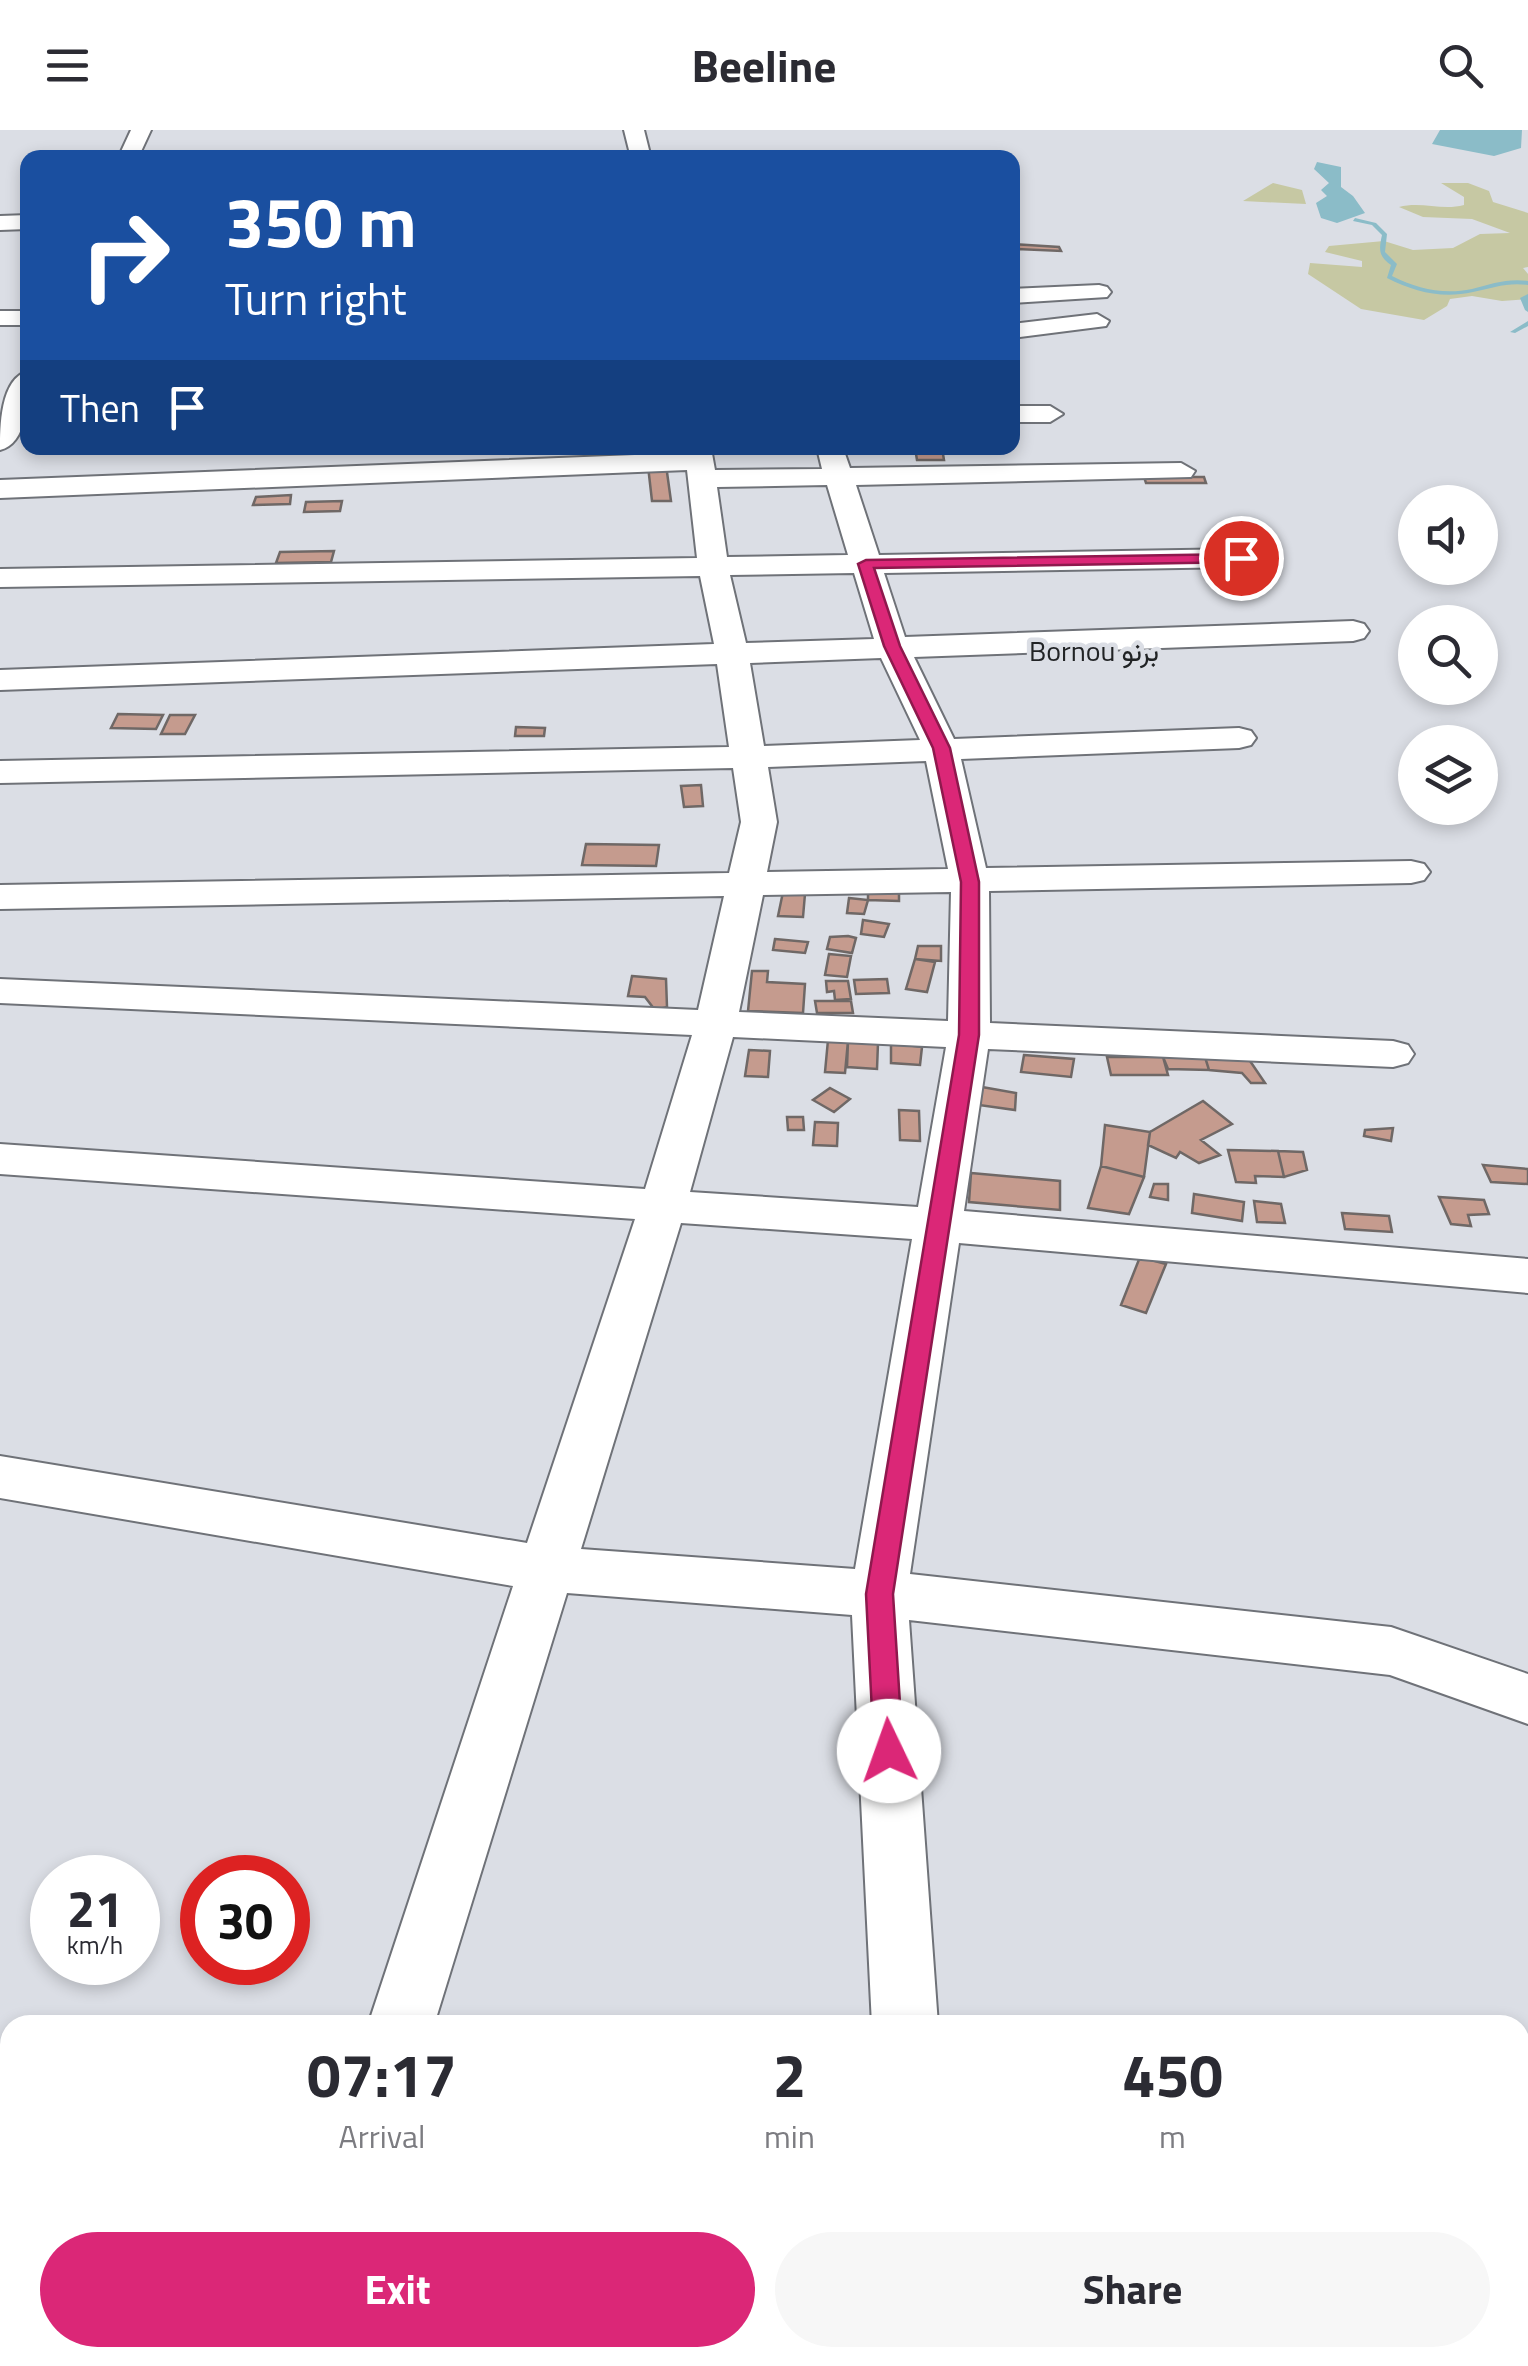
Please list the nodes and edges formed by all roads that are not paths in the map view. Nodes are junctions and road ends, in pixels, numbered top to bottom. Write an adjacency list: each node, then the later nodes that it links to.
1 (1020, 273): 3 (street)
2 (1099, 292): 3 (street)
3 (1043, 294): 4 (street)
4 (1020, 295)
5 (1098, 321): 6 (street)
6 (1020, 330)
7 (20, 384): 10 (street)
8 (1020, 414): 9 (street)
9 (1050, 414)
10 (0, 442)
11 (511, 458): 12 (street); 15 (street)
12 (702, 462): 13 (street); 18 (street)
13 (833, 462): 14 (street); 17 (street)
14 (1181, 471)
15 (0, 489)
16 (1241, 558): 17 (street)
17 (866, 564): 18 (street); 21 (street)
18 (714, 566): 19 (street); 22 (street)
19 (0, 578)
20 (1353, 630): 21 (street)
21 (892, 646): 22 (street); 25 (street)
22 (732, 653): 23 (street); 26 (street)
23 (0, 680)
24 (1239, 738): 25 (street)
25 (941, 748): 26 (street); 29 (street)
26 (749, 757): 27 (street); 30 (street)
27 (0, 772)
28 (1412, 872): 29 (street)
29 (970, 882): 30 (street); 34 (street)
30 (745, 884): 31 (street); 33 (street)
31 (0, 897)
32 (0, 991): 33 (street)
33 (716, 1024): 34 (street); 37 (street)
34 (969, 1035): 35 (street); 38 (street)
35 (1393, 1054)
36 (0, 1158): 37 (street)
37 (663, 1204): 38 (street); 41 (street)
38 (939, 1225): 39 (street); 42 (street)
39 (1528, 1276)
40 (0, 1478): 41 (street)
41 (547, 1569): 42 (street); 44 (street)
42 (879, 1594): 43 (street); 45 (street)
43 (1528, 1699)
44 (404, 2015)
45 (905, 2015)

